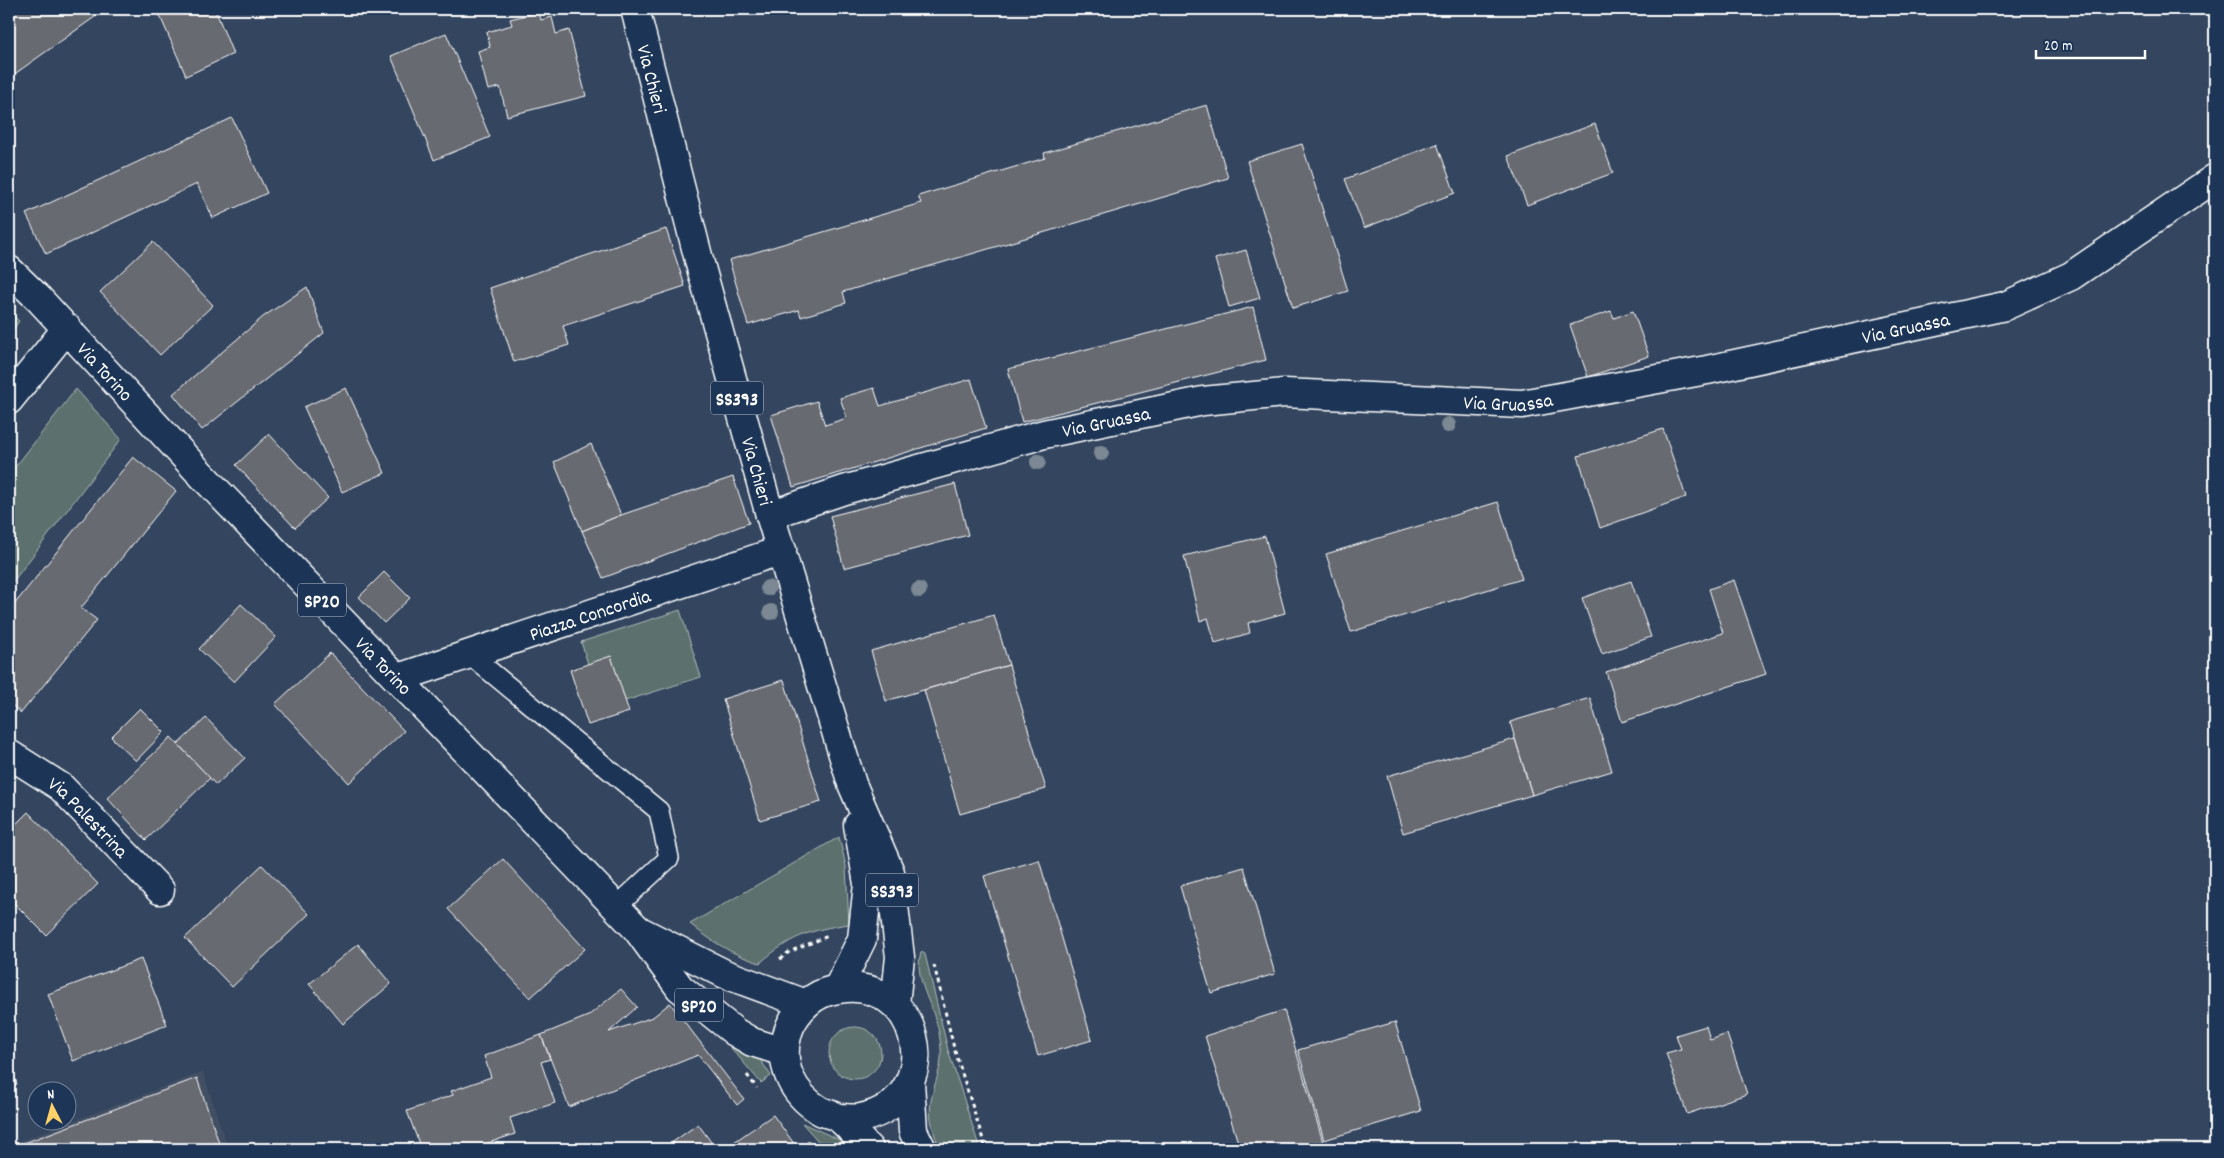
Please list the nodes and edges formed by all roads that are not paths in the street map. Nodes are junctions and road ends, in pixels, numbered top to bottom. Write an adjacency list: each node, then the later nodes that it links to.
1 (635, 9): 6 (main road, Via Chieri / SS393)
2 (2215, 178): 6 (main road, Via Gruassa)
3 (9, 270): 4 (main road, Via Torino / SP20)
4 (67, 328): 5 (main road); 9 (main road, Via Torino / SP20)
5 (9, 400)
6 (770, 514): 7 (main road, Via Chieri / SS393)
7 (782, 550): 8 (main road, Piazza Concordia); 11 (main road, Via Chieri / SS393)
8 (469, 654): 9 (main road, Piazza Concordia); 13 (lane)
9 (398, 678): 13 (main road, Via Torino / SP20)
10 (9, 754): 12 (main road, Via Palestrina)
11 (852, 784): 15 (main road, Via Chieri / SS393); 17 (main road, Via Chieri / SS393)
12 (160, 890)
13 (616, 907): 14 (main road, Via Torino / SP20)
14 (637, 929): 16 (main road, SP20); 18 (main road, SP20)
15 (838, 988): 16 (main road); 17 (main road)
16 (806, 1004): 18 (main road)
17 (895, 1004): 19 (main road)
18 (784, 1052): 20 (main road)
19 (910, 1082): 20 (main road); 22 (main road)
20 (839, 1118): 21 (main road)
21 (869, 1149)
22 (922, 1149)

